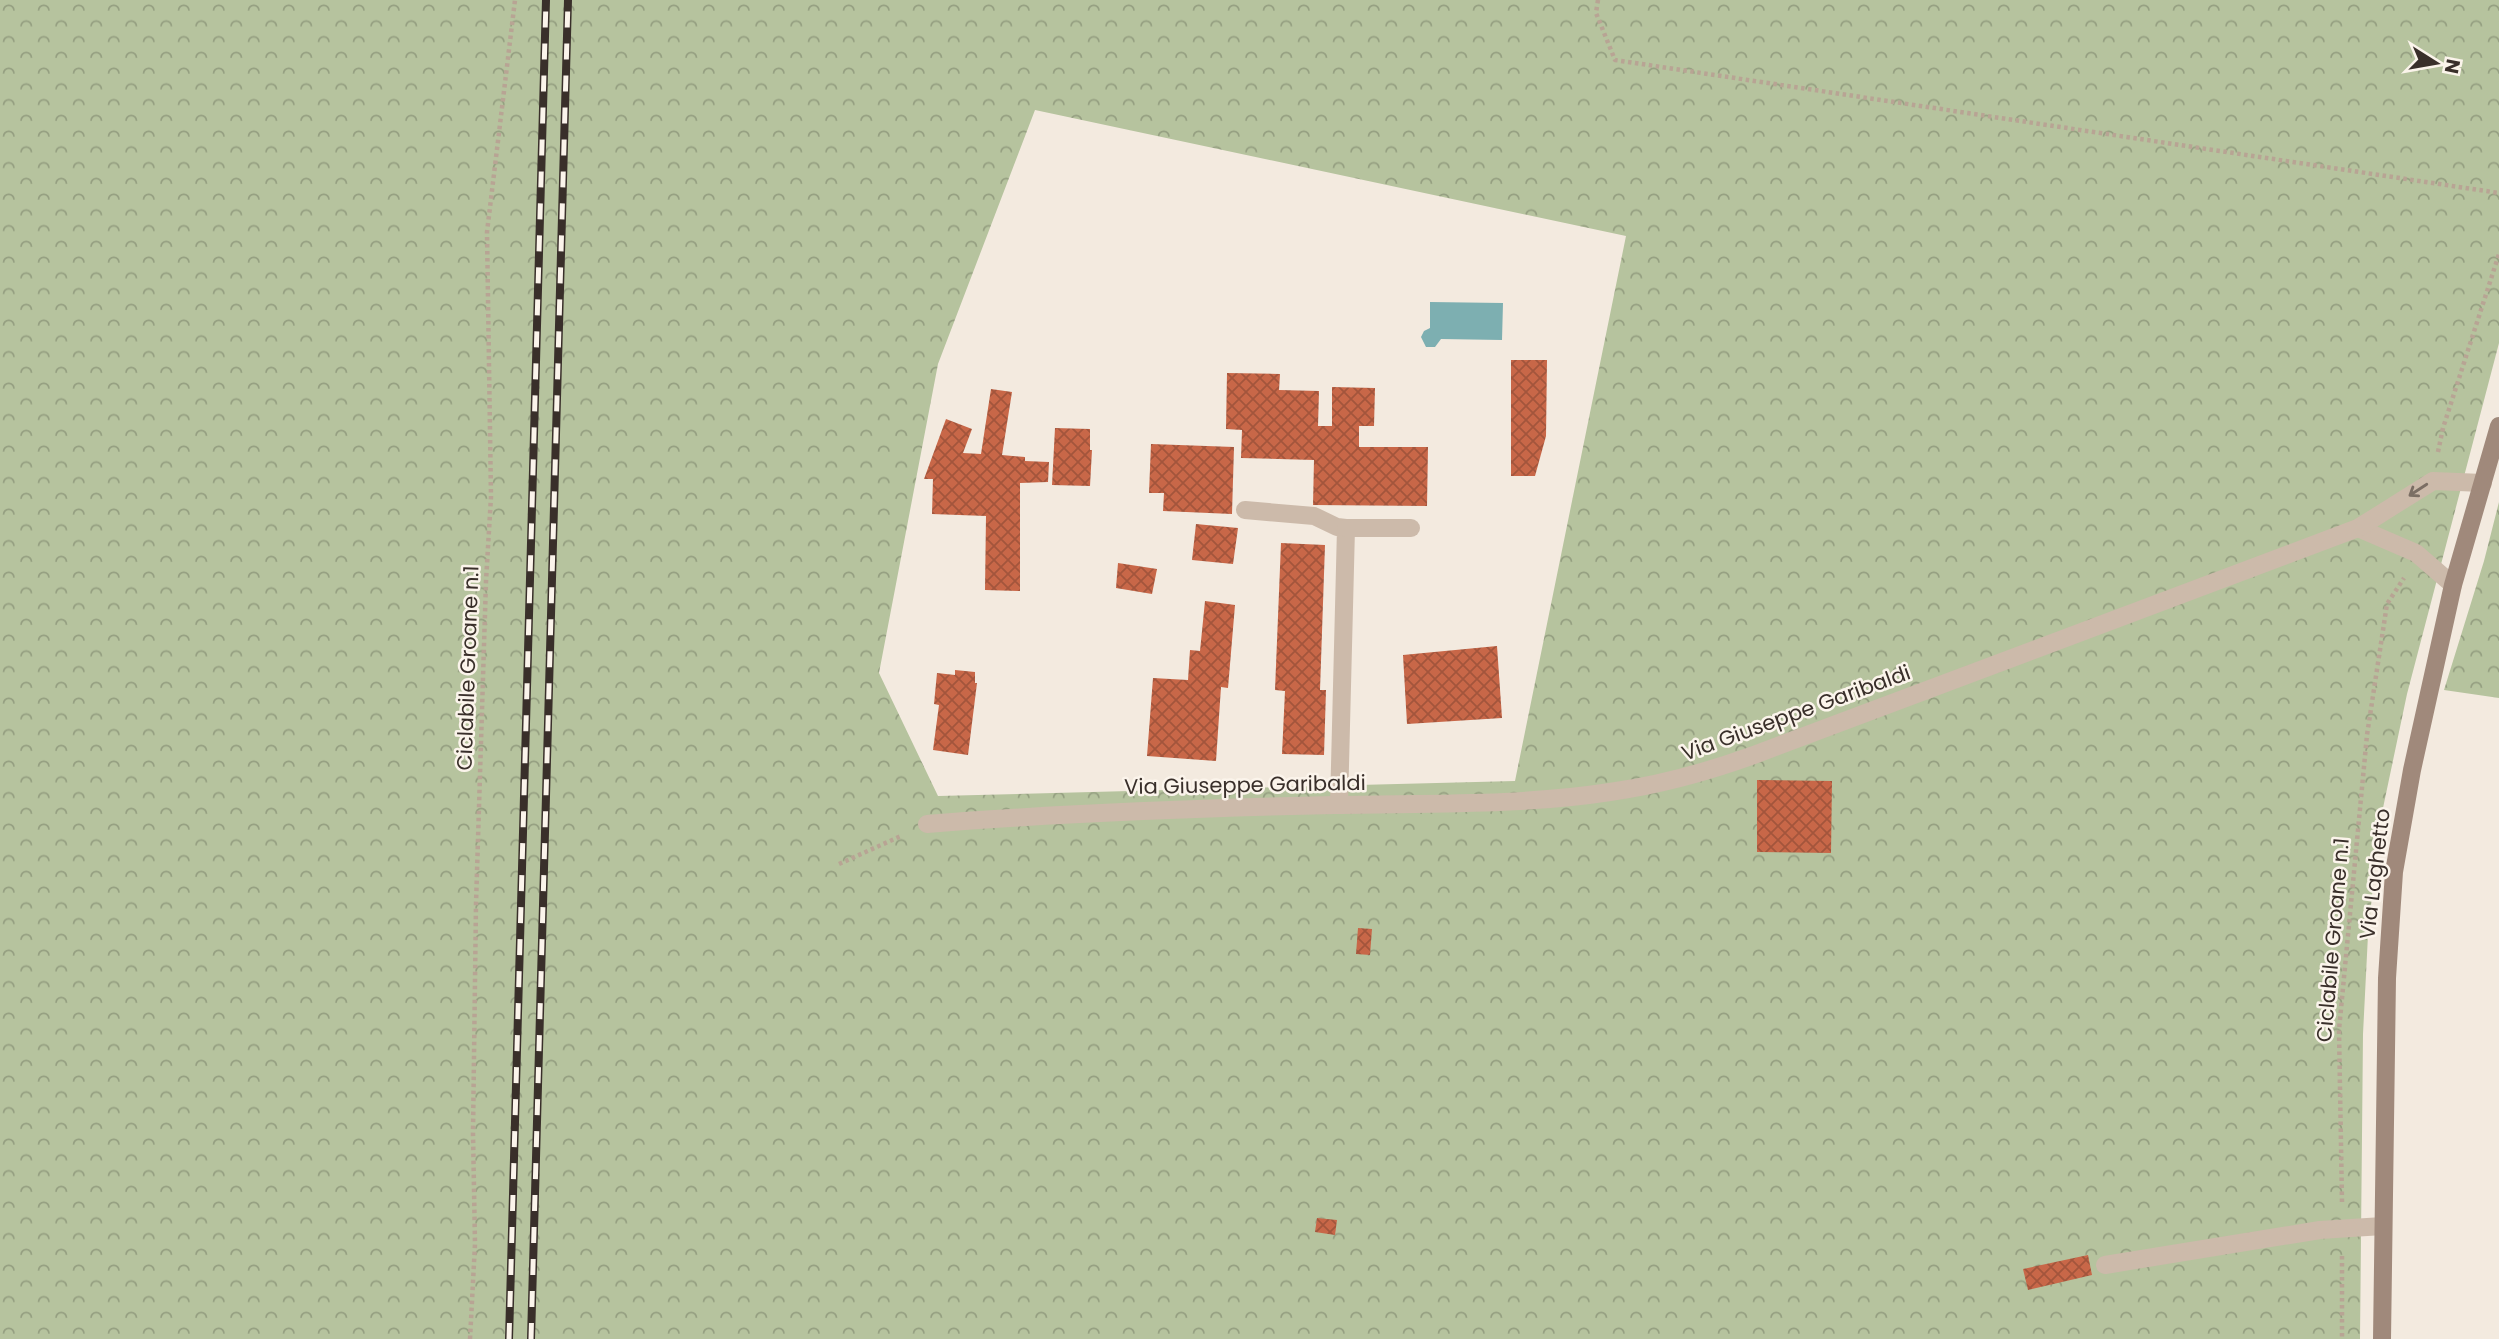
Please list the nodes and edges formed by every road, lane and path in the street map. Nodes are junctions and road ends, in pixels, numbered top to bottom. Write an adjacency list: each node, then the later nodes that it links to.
1 (516, 0): 20 (path, Ciclabile Groane n.1)
2 (1598, 0): 3 (path)
3 (2499, 193)
4 (2499, 254): 6 (path)
5 (2499, 426): 7 (street, Via Laghetto)
6 (2432, 481): 7 (street); 11 (street, Via Giuseppe Garibaldi, one-way to 11)
7 (2483, 483): 13 (street, Via Laghetto)
8 (1245, 510): 9 (street)
9 (1346, 528): 10 (street); 14 (street)
10 (1411, 528)
11 (2358, 528): 12 (street); 14 (street, Via Giuseppe Garibaldi)
12 (2416, 553): 13 (street); 18 (path, Ciclabile Groane n.1)
13 (2453, 585): 17 (street, Via Laghetto)
14 (1339, 805): 15 (street, Via Giuseppe Garibaldi)
15 (927, 824): 16 (path)
16 (839, 864)
17 (2384, 1226): 18 (street); 22 (street, Via Laghetto)
18 (2342, 1227): 19 (street); 21 (path, Ciclabile Groane n.1)
19 (2105, 1265)
20 (470, 1339)
21 (2342, 1339)
22 (2382, 1339)

